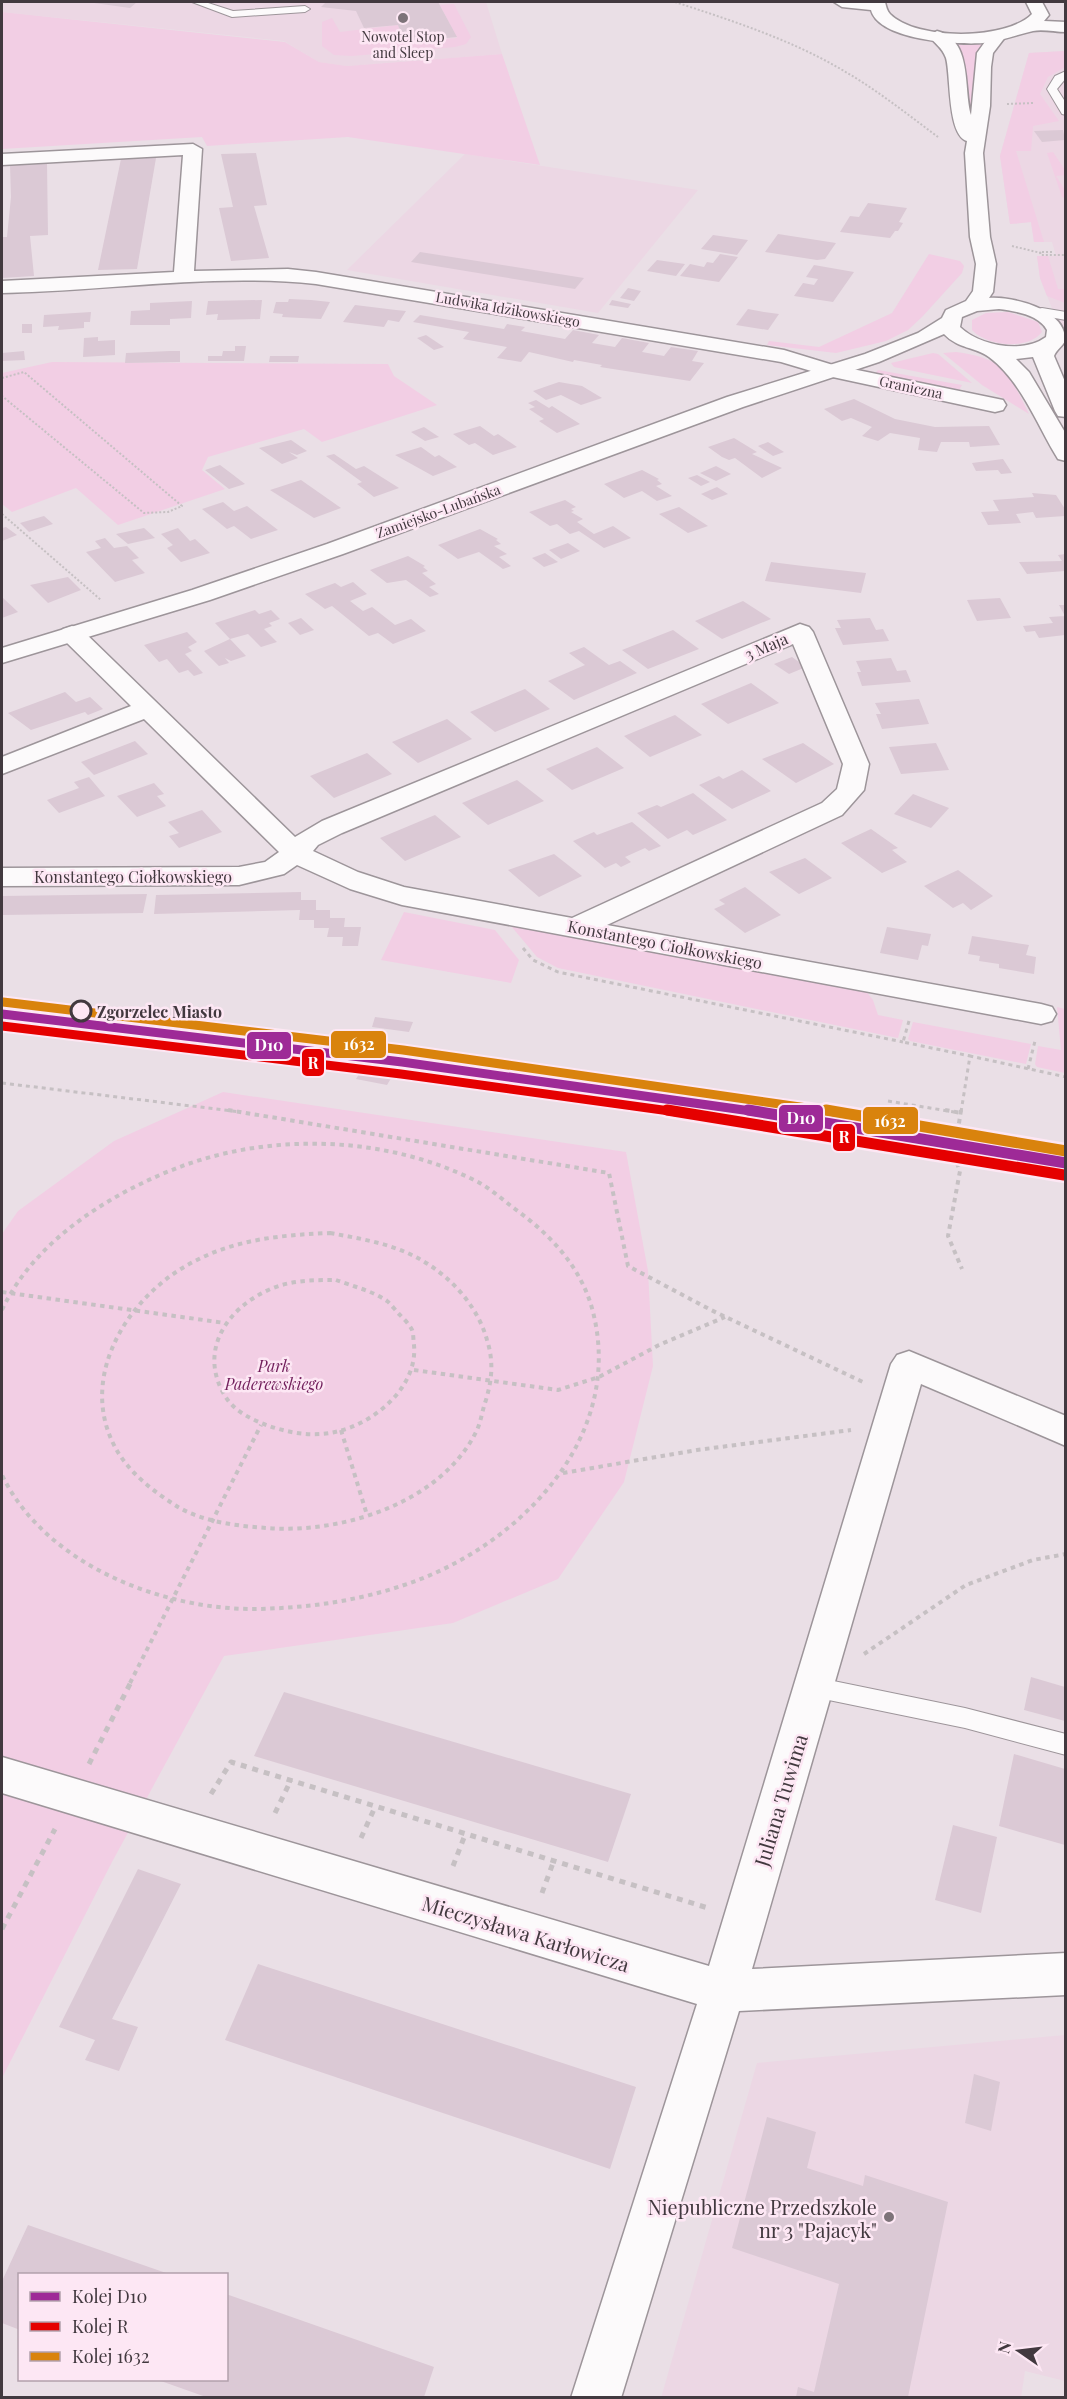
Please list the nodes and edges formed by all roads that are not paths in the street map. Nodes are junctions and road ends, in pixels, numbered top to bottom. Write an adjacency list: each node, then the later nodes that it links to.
1 (199, 2): 5 (lane)
2 (842, 2): 3 (street)
3 (876, 4): 9 (street)
4 (1038, 6): 6 (street); 7 (street)
5 (305, 9)
6 (1065, 17)
7 (1032, 26): 8 (street); 10 (street)
8 (1065, 27)
9 (937, 36): 10 (street); 13 (street)
10 (998, 36): 13 (street)
11 (1065, 74): 12 (lane)
12 (1065, 112)
13 (974, 153): 15 (street)
14 (2, 159): 16 (street)
15 (986, 264): 18 (street); 19 (street)
16 (184, 277): 17 (street, Ludwika Idzikowskiego); 24 (street, Ludwika Idzikowskiego)
17 (2, 287)
18 (973, 305): 19 (street); 20 (street, Zamiejsko-Lubańska)
19 (1020, 305): 21 (street)
20 (949, 322): 22 (street); 23 (street, Zamiejsko-Lubańska)
21 (1060, 331): 22 (street, Zamiejsko-Lubańska); 26 (street)
22 (987, 349): 23 (street, Zamiejsko-Lubańska); 27 (street)
23 (872, 358): 24 (street, Zamiejsko-Lubańska)
24 (828, 370): 25 (street, Graniczna); 29 (street, Zamiejsko-Lubańska)
25 (995, 405)
26 (1065, 411)
27 (1058, 433): 28 (street)
28 (1065, 454)
29 (72, 634): 30 (street, Zamiejsko-Lubańska); 31 (street, Konstantego Ciołkowskiego)
30 (2, 656)
31 (149, 708): 32 (street); 33 (street, Konstantego Ciołkowskiego)
32 (2, 766)
33 (296, 853): 34 (street, Konstantego Ciołkowskiego); 35 (street, Konstantego Ciołkowskiego); 35 (street, 3 Maja)
34 (2, 877)
35 (578, 927): 36 (street, Konstantego Ciołkowskiego)
36 (1041, 1014)
37 (1065, 1432): 38 (street, Juliana Tuwima)
38 (814, 1687): 39 (lane); 42 (street, Juliana Tuwima)
39 (1065, 1745)
40 (2, 1774): 42 (street, Mieczysława Karłowicza)
41 (1065, 1974): 42 (street, Mieczysława Karłowicza)
42 (723, 1991): 43 (street, Juliana Tuwima)
43 (596, 2397)

